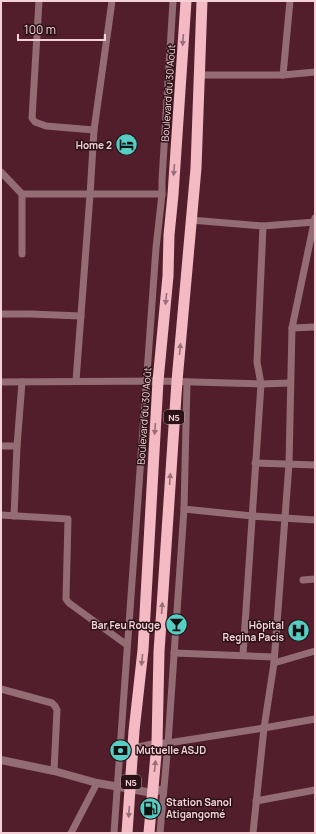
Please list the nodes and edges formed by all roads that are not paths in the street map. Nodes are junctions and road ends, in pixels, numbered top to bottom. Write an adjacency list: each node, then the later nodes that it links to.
1 (39, 1): 10 (street)
2 (112, 1): 10 (street)
3 (173, 1): 13 (street)
4 (186, 1): 24 (highway, Boulevard du 30 Août / N5, one-way to 24)
5 (202, 1): 8 (highway, N5)
6 (290, 1): 9 (street)
7 (315, 72): 9 (street)
8 (198, 75): 9 (street); 15 (highway, N5)
9 (284, 75)
10 (94, 130): 14 (street)
11 (1, 172): 12 (street)
12 (22, 194): 14 (street); 18 (street)
13 (162, 194): 14 (street); 24 (street)
14 (90, 195): 20 (street)
15 (191, 220): 17 (street); 27 (highway, N5, one-way to 15)
16 (314, 221): 17 (street); 21 (street)
17 (262, 226): 29 (street)
18 (22, 254)
19 (1, 314): 20 (street)
20 (81, 316): 23 (street)
21 (292, 328): 22 (street); 28 (street)
22 (315, 328)
23 (76, 381): 24 (street); 26 (street)
24 (152, 381): 27 (street); 43 (street); 52 (highway, Boulevard du 30 Août / N5, one-way to 52)
25 (1, 382): 26 (street)
26 (22, 382): 31 (street)
27 (182, 382): 29 (street); 35 (street); 51 (highway, N5, one-way to 27)
28 (290, 383): 29 (street); 33 (street)
29 (261, 384): 32 (street)
30 (1, 446): 31 (street)
31 (17, 446): 37 (street)
32 (256, 463): 33 (street); 38 (street)
33 (289, 464): 34 (street); 39 (street)
34 (315, 465)
35 (184, 509): 38 (street); 45 (street)
36 (1, 515): 37 (street)
37 (14, 516): 43 (street)
38 (252, 516): 39 (street); 46 (street)
39 (285, 519): 40 (street); 47 (street)
40 (315, 520)
41 (315, 579): 42 (street)
42 (303, 580)
43 (127, 645): 56 (street)
44 (315, 651): 47 (street)
45 (174, 653): 46 (street); 51 (street)
46 (243, 655): 47 (street)
47 (274, 660): 50 (street)
48 (1, 689): 54 (street)
49 (315, 719): 50 (street)
50 (264, 728): 51 (street); 61 (street)
51 (163, 743): 52 (street); 58 (street); 60 (highway, N5, one-way to 51)
52 (133, 748): 57 (highway, Boulevard du 30 Août / N5)
53 (1, 760): 54 (street)
54 (54, 771): 55 (street)
55 (97, 783): 56 (street); 62 (street)
56 (117, 787): 57 (street); 63 (street)
57 (131, 789): 60 (street); 64 (highway, Boulevard du 30 Août / N5, one-way to 64)
58 (163, 789): 60 (street); 66 (street)
59 (315, 790): 61 (street)
60 (152, 793): 65 (highway, N5)
61 (256, 801): 67 (street)
62 (70, 833)
63 (114, 833)
64 (127, 833)
65 (149, 833)
66 (160, 833)
67 (253, 833)

